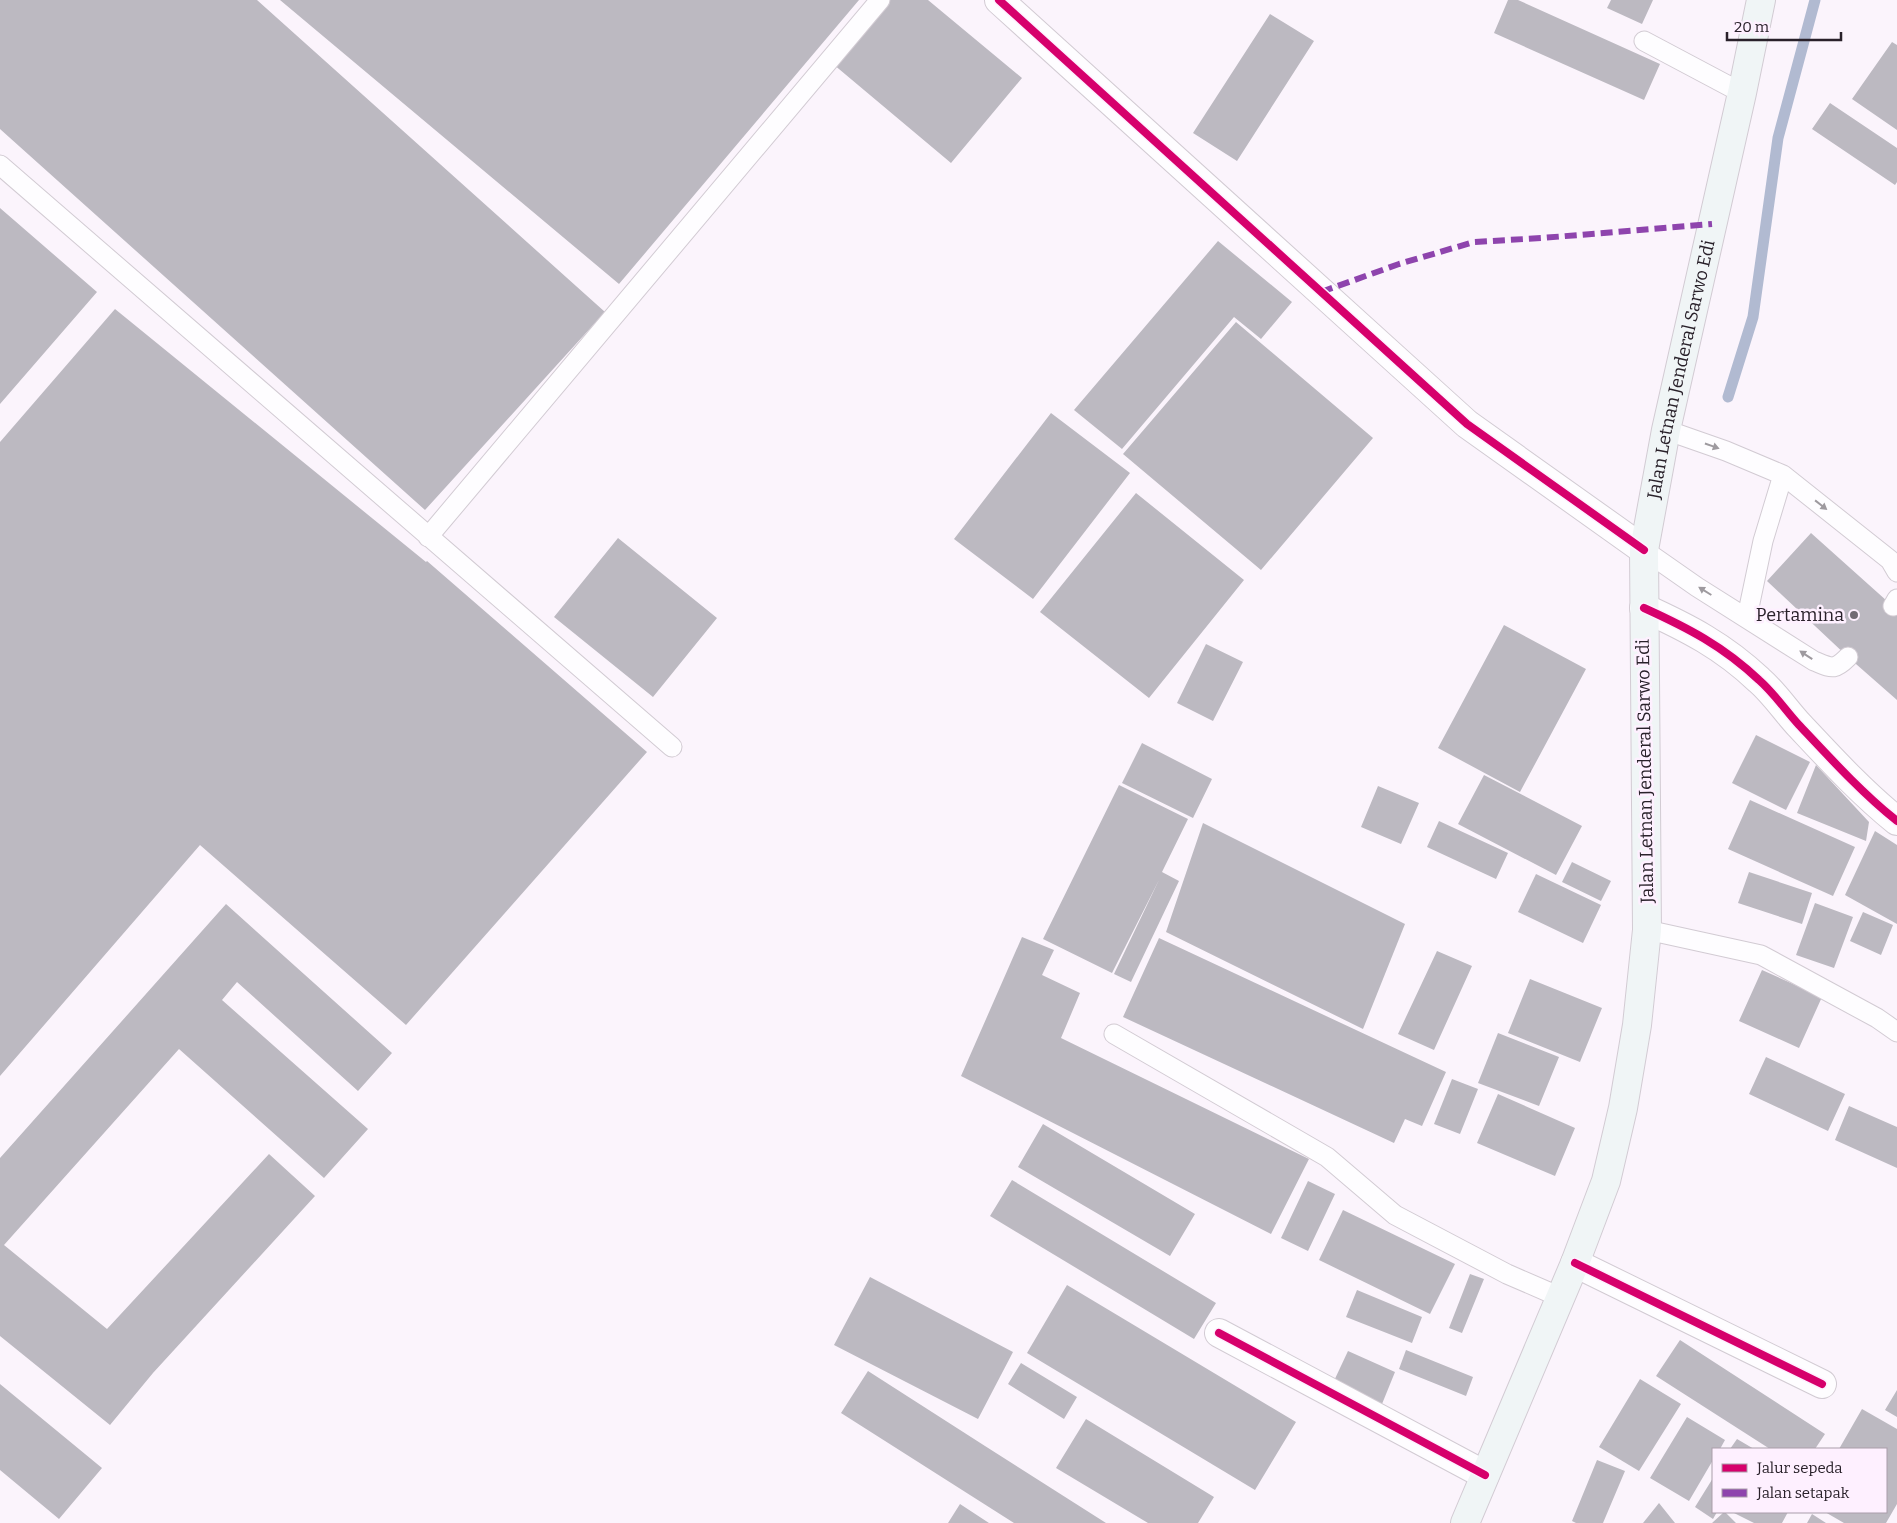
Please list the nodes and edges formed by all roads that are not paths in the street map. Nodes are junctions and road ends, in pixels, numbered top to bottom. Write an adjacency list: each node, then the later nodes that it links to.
1 (880, 0): 9 (lane)
2 (999, 0): 10 (street)
3 (1761, 0): 5 (main road, Jalan Letnan Jenderal Sarwo Edi)
4 (1644, 41): 5 (lane)
5 (1742, 93): 7 (main road, Jalan Letnan Jenderal Sarwo Edi)
6 (0, 165): 9 (lane)
7 (1666, 430): 8 (lane, one-way to 8); 10 (main road, Jalan Letnan Jenderal Sarwo Edi)
8 (1783, 475): 11 (lane, one-way to 11); 13 (lane)
9 (428, 537): 15 (lane)
10 (1644, 550): 12 (main road, Jalan Letnan Jenderal Sarwo Edi); 13 (lane, one-way to 10)
11 (1897, 572)
12 (1644, 608): 16 (street); 17 (main road, Jalan Letnan Jenderal Sarwo Edi)
13 (1746, 617): 14 (lane, one-way to 13)
14 (1848, 657)
15 (672, 747)
16 (1897, 821)
17 (1647, 930): 18 (lane); 20 (main road, Jalan Letnan Jenderal Sarwo Edi)
18 (1897, 1032)
19 (1114, 1034): 21 (lane)
20 (1575, 1262): 21 (main road, Jalan Letnan Jenderal Sarwo Edi); 23 (street)
21 (1560, 1297): 24 (main road, Jalan Letnan Jenderal Sarwo Edi)
22 (1219, 1333): 24 (street)
23 (1822, 1384)
24 (1485, 1475): 25 (main road, Jalan Letnan Jenderal Sarwo Edi)
25 (1465, 1523)

